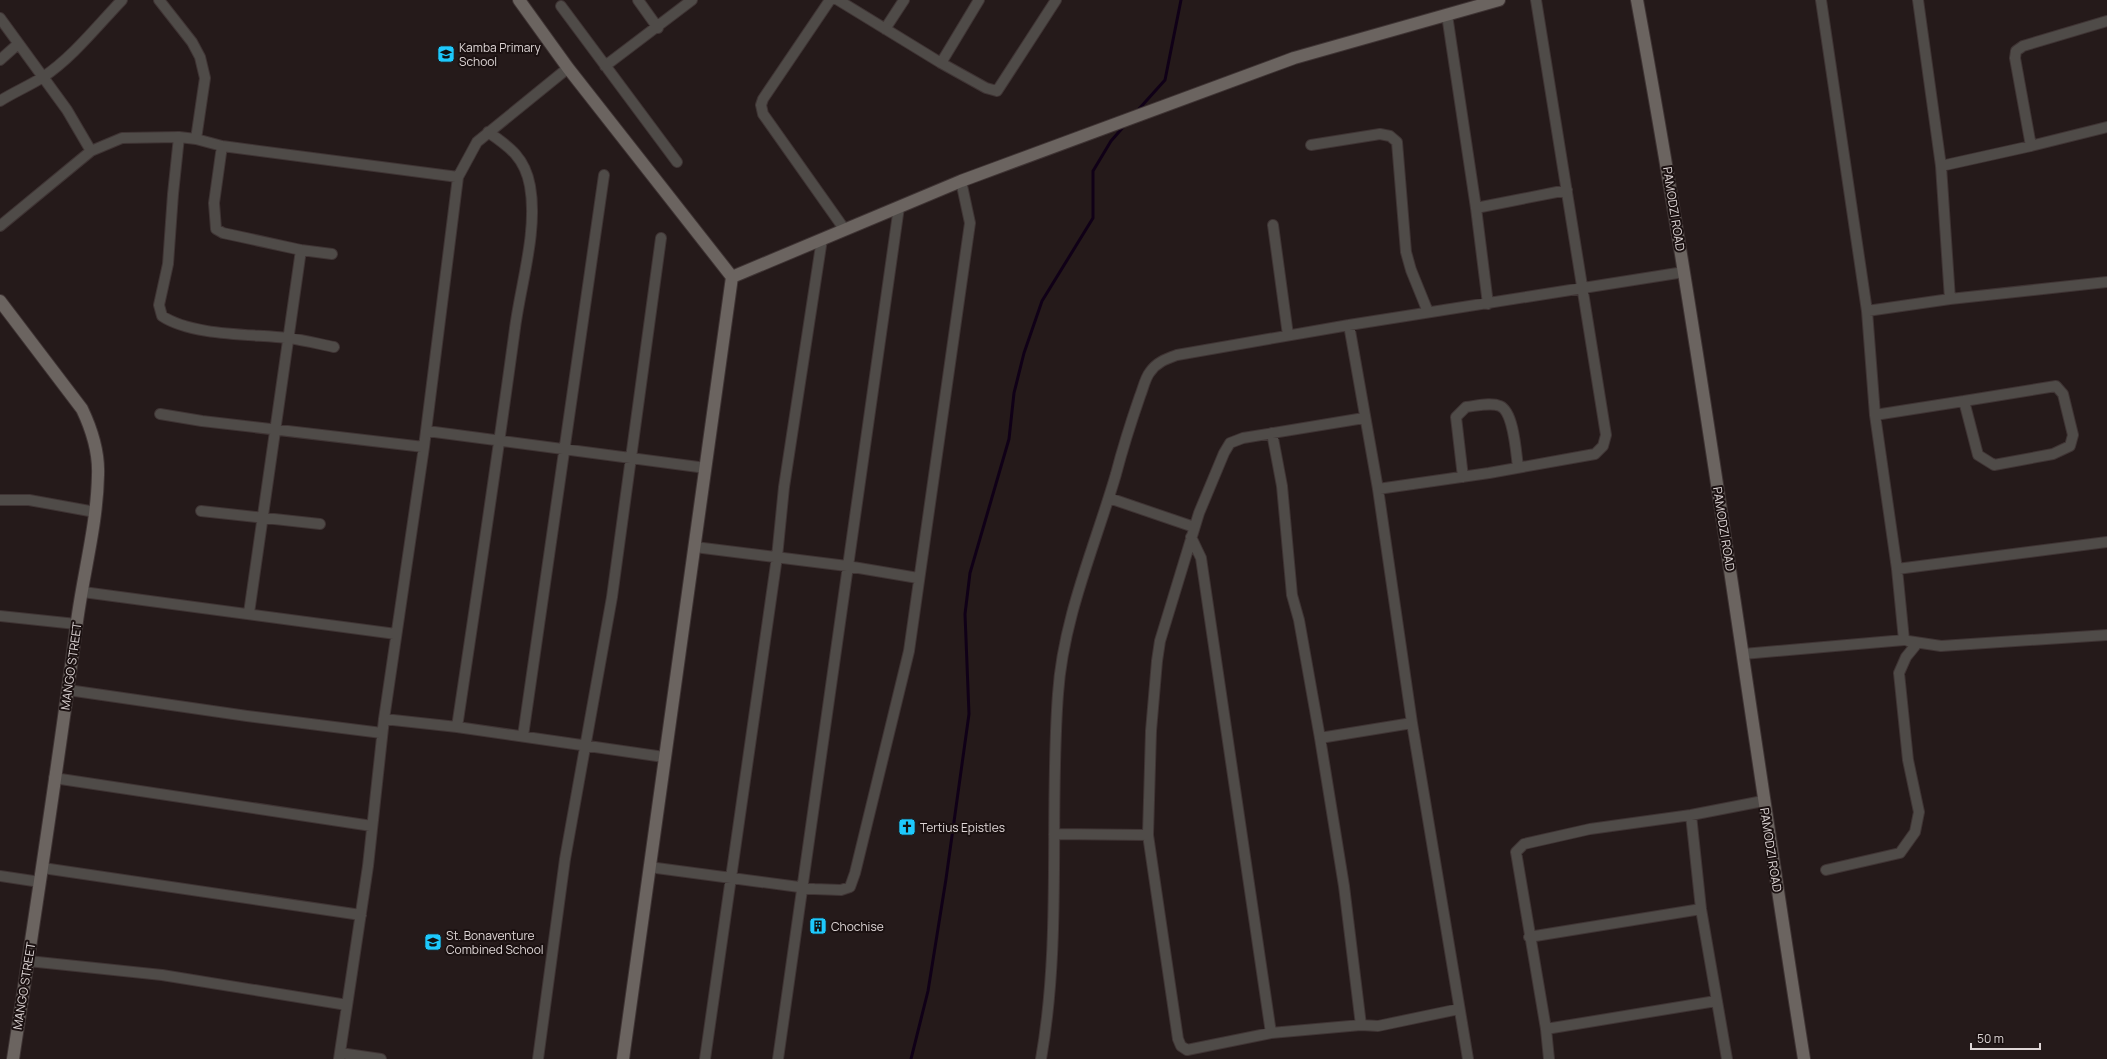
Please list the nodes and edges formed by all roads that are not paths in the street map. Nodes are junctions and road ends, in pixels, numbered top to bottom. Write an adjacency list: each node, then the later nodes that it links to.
1 (122, 0): 27 (street)
2 (519, 0): 26 (street)
3 (638, 0): 20 (street)
4 (692, 0): 20 (street)
5 (830, 0): 47 (street)
6 (838, 0): 21 (street)
7 (904, 0): 21 (street)
8 (979, 0): 24 (street)
9 (1056, 0): 24 (street)
10 (1499, 0): 17 (street)
11 (1536, 0): 42 (street)
12 (1637, 0): 52 (street, PAMODZI ROAD)
13 (1821, 0): 59 (street)
14 (1918, 0): 38 (street)
15 (162, 2): 32 (street)
16 (561, 6): 25 (street)
17 (1447, 15): 41 (street); 44 (street)
18 (0, 18): 22 (street)
19 (2107, 21): 35 (street)
20 (658, 28): 25 (street)
21 (885, 29): 24 (street)
22 (18, 44): 23 (street); 27 (street)
23 (0, 60)
24 (941, 63)
25 (605, 66): 37 (street)
26 (568, 68): 30 (street); 53 (street)
27 (42, 77): 28 (street); 36 (street)
28 (0, 101)
29 (2107, 127): 35 (street)
30 (488, 132): 40 (street); 72 (street)
31 (179, 138): 32 (street); 36 (street); 63 (street)
32 (196, 139): 34 (street)
33 (1311, 145): 60 (street)
34 (222, 146): 40 (street); 50 (street)
35 (2031, 146): 38 (street)
36 (91, 151): 46 (street)
37 (677, 162)
38 (1941, 166): 56 (street)
39 (604, 175): 74 (street)
40 (458, 177): 70 (street)
41 (961, 181): 43 (street); 93 (street)
42 (1567, 190): 44 (street); 55 (street)
43 (899, 207): 47 (street); 91 (street)
44 (1476, 208): 58 (street)
45 (1272, 225): 62 (street)
46 (0, 226)
47 (845, 230): 49 (street)
48 (661, 238): 75 (street)
49 (822, 239): 53 (street); 90 (street)
50 (301, 250): 51 (street); 63 (street)
51 (332, 254)
52 (1684, 272): 55 (street); 102 (street, PAMODZI ROAD)
53 (732, 277): 77 (street)
54 (2107, 282): 56 (street)
55 (1582, 289): 58 (street); 76 (street)
56 (1950, 299): 59 (street)
57 (0, 301): 82 (street, MANGO STREET)
58 (1488, 304): 60 (street)
59 (1866, 311): 67 (street)
60 (1428, 312): 61 (street)
61 (1349, 325): 62 (street); 68 (street)
62 (1288, 335): 80 (street)
63 (288, 338): 64 (street); 69 (street)
64 (334, 347)
65 (1964, 401): 65 (street); 67 (street)
66 (160, 414): 69 (street)
67 (1875, 415): 92 (street)
68 (1364, 418): 71 (street); 79 (street)
69 (275, 430): 73 (street); 84 (street)
70 (427, 431): 72 (street); 73 (street)
71 (1272, 433): 86 (street); 109 (street)
72 (500, 441): 74 (street); 106 (street)
73 (424, 447): 98 (street)
74 (564, 449): 75 (street); 108 (street)
75 (630, 458): 77 (street); 110 (street)
76 (1518, 467): 78 (street); 78 (street)
77 (706, 468): 89 (street)
78 (1463, 477): 79 (street)
79 (1378, 489): 105 (street)
80 (1109, 498): 86 (street); 116 (street)
81 (0, 499): 82 (street)
82 (95, 512): 94 (street, MANGO STREET)
83 (201, 512): 84 (street)
84 (262, 517): 85 (street); 95 (street)
85 (320, 524)
86 (1194, 527): 87 (street)
87 (1191, 537): 117 (street); 134 (street)
88 (2107, 542): 92 (street)
89 (695, 547): 90 (street); 111 (street)
90 (777, 557): 91 (street); 122 (street)
91 (847, 566): 93 (street); 124 (street)
92 (1897, 569): 100 (street)
93 (918, 578): 124 (street)
94 (83, 592): 95 (street); 97 (street, MANGO STREET)
95 (249, 613): 98 (street)
96 (0, 616): 97 (street)
97 (76, 624): 103 (street, MANGO STREET)
98 (396, 634): 104 (street)
99 (2107, 635): 100 (street)
100 (1904, 640): 102 (street)
101 (1915, 646): 120 (street)
102 (1743, 654): 113 (street, PAMODZI ROAD)
103 (68, 690): 107 (street); 112 (street, MANGO STREET)
104 (384, 719): 106 (street); 107 (street)
105 (1412, 723): 109 (street); 131 (street)
106 (457, 727): 108 (street)
107 (382, 733): 115 (street)
108 (523, 736): 110 (street)
109 (1320, 738): 132 (street)
110 (586, 745): 111 (street); 138 (street)
111 (664, 757): 118 (street)
112 (54, 778): 115 (street); 119 (street, MANGO STREET)
113 (1763, 801): 114 (street); 146 (street, PAMODZI ROAD)
114 (1691, 815): 125 (street); 127 (street)
115 (372, 826): 126 (street)
116 (1054, 834): 117 (street); 142 (street)
117 (1148, 835): 134 (street)
118 (648, 867): 122 (street); 139 (street)
119 (43, 868): 123 (street, MANGO STREET); 126 (street)
120 (1826, 870)
121 (0, 876): 123 (street)
122 (730, 879): 124 (street); 140 (street)
123 (40, 882): 128 (street, MANGO STREET)
124 (804, 887): 141 (street)
125 (1701, 909): 127 (street); 129 (street)
126 (361, 915): 130 (street)
127 (1529, 937): 133 (street)
128 (28, 961): 130 (street); 136 (street, MANGO STREET)
129 (1716, 1001): 133 (street); 145 (street)
130 (346, 1005): 135 (street)
131 (1460, 1009): 132 (street); 143 (street)
132 (1361, 1025): 134 (street)
133 (1546, 1029): 144 (street)
134 (1271, 1032)
135 (339, 1056): 137 (street)
136 (13, 1059)
137 (381, 1059)
138 (538, 1059)
139 (623, 1059)
140 (705, 1059)
141 (778, 1059)
142 (1041, 1059)
143 (1468, 1059)
144 (1549, 1059)
145 (1727, 1059)
146 (1804, 1059)

